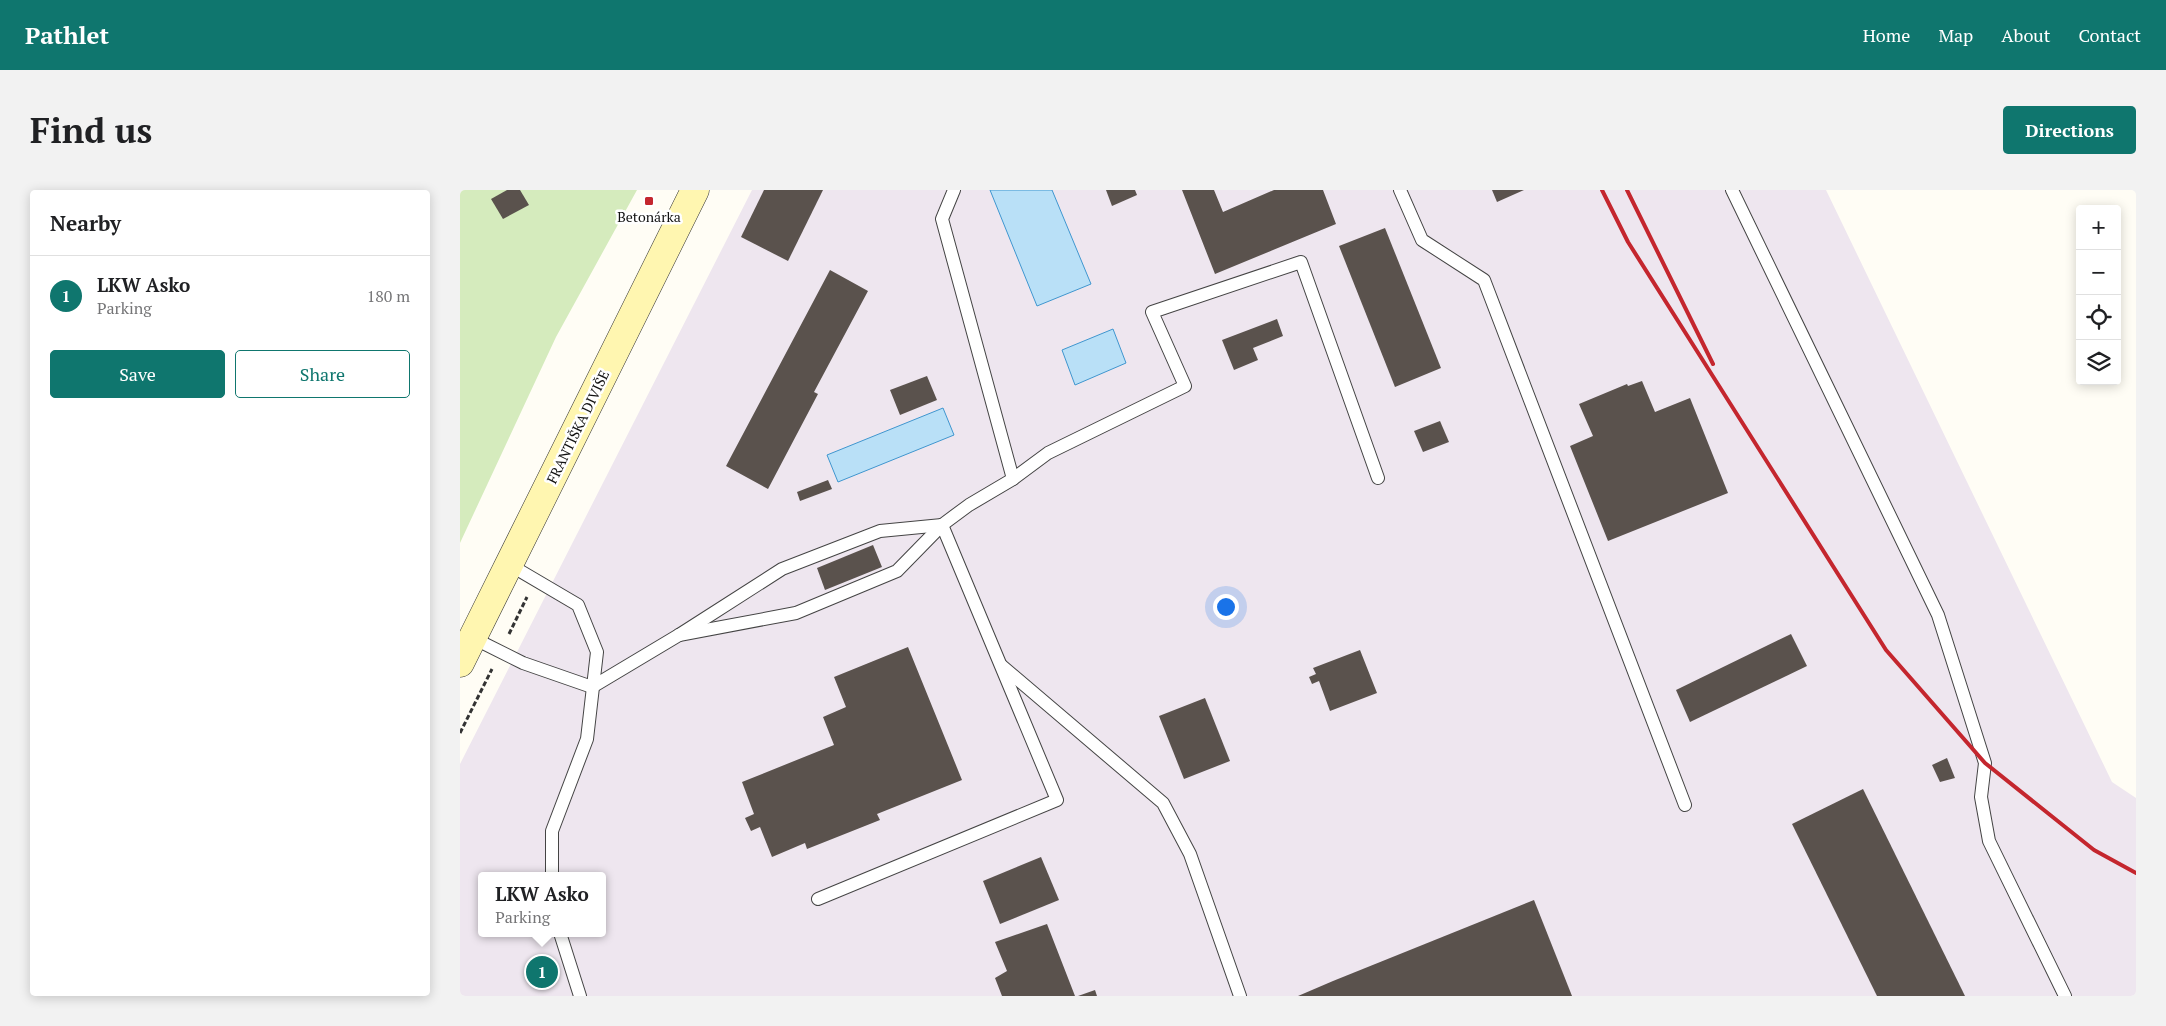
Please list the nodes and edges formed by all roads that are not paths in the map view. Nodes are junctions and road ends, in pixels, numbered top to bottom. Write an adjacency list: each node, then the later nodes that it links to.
1 (695, 190): 8 (main road, FRANTIŠKA DIVIŠE)
2 (954, 190): 6 (lane)
3 (1400, 190): 14 (lane)
4 (1732, 190): 20 (lane)
5 (1378, 478): 6 (lane)
6 (1013, 479): 7 (lane)
7 (942, 525): 9 (lane); 9 (lane); 12 (lane)
8 (510, 565): 10 (main road, FRANTIŠKA DIVIŠE); 13 (lane)
9 (679, 635): 13 (lane)
10 (473, 638): 11 (main road, FRANTIŠKA DIVIŠE); 13 (lane)
11 (460, 663)
12 (1000, 664): 16 (lane); 19 (lane)
13 (592, 687): 15 (lane)
14 (1685, 805)
15 (552, 872)
16 (818, 899)
17 (561, 937): 18 (lane)
18 (580, 996)
19 (1240, 996)
20 (2066, 996)

